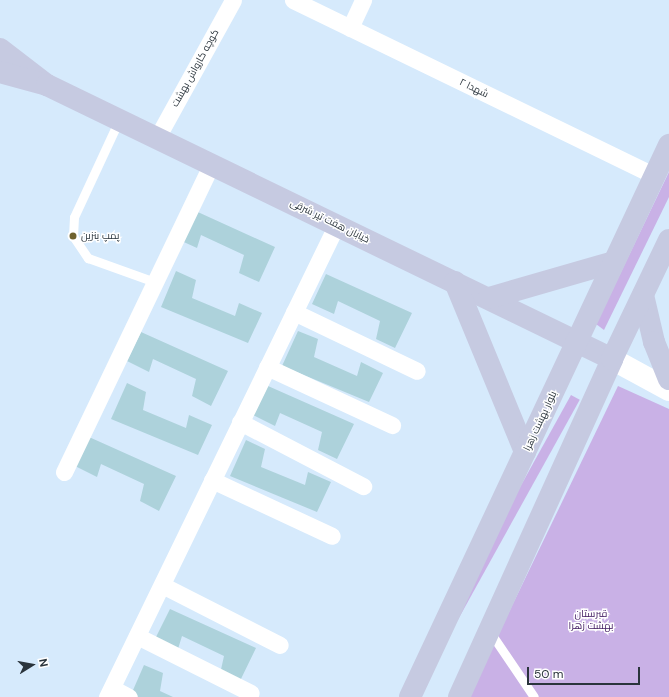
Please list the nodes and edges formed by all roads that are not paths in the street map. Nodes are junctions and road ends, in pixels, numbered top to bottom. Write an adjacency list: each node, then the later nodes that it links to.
1 (233, 0): 9 (street, کوچه کارواش بهشت)
2 (293, 0): 4 (street, شهدا ۲)
3 (363, 0): 4 (street)
4 (350, 28): 12 (street, شهدا ۲)
5 (0, 49): 7 (main road, خیابان هفت تیر شرقی)
6 (0, 72): 7 (main road, خیابان هفت تیر شرقی)
7 (47, 85): 8 (main road, خیابان هفت تیر شرقی)
8 (119, 118): 9 (main road, خیابان هفت تیر شرقی); 16 (lane)
9 (158, 136): 11 (main road, خیابان هفت تیر شرقی)
10 (669, 145): 12 (main road, بلوار بهشت زهرا)
11 (212, 163): 13 (main road, خیابان هفت تیر شرقی); 16 (street)
12 (655, 176): 15 (main road, بلوار بهشت زهرا)
13 (337, 224): 17 (main road, خیابان هفت تیر شرقی); 20 (street)
14 (669, 240): 18 (main road)
15 (614, 262): 19 (main road); 21 (main road, بلوار بهشت زهرا)
16 (155, 282): 30 (street)
17 (455, 282): 19 (main road, خیابان هفت تیر شرقی); 29 (main road)
18 (643, 295): 22 (main road); 25 (main road)
19 (489, 298): 21 (main road, خیابان هفت تیر شرقی)
20 (294, 312): 23 (street); 24 (street)
21 (577, 342): 22 (main road, خیابان هفت تیر شرقی); 29 (main road, بلوار بهشت زهرا)
22 (612, 359): 26 (street); 35 (main road)
23 (267, 367): 27 (street); 28 (street)
24 (417, 371)
25 (669, 379)
26 (669, 390)
27 (240, 422): 31 (street); 32 (street)
28 (392, 425)
29 (525, 452): 41 (main road, بلوار بهشت زهرا)
30 (64, 472)
31 (212, 480): 33 (street); 34 (street)
32 (363, 486)
33 (332, 536)
34 (162, 585): 36 (street); 37 (street)
35 (489, 632): 42 (main road); 43 (lane)
36 (137, 636): 38 (street); 39 (street)
37 (280, 645)
38 (110, 692): 40 (street)
39 (251, 693)
40 (129, 697)
41 (410, 697)
42 (459, 697)
43 (534, 697)

